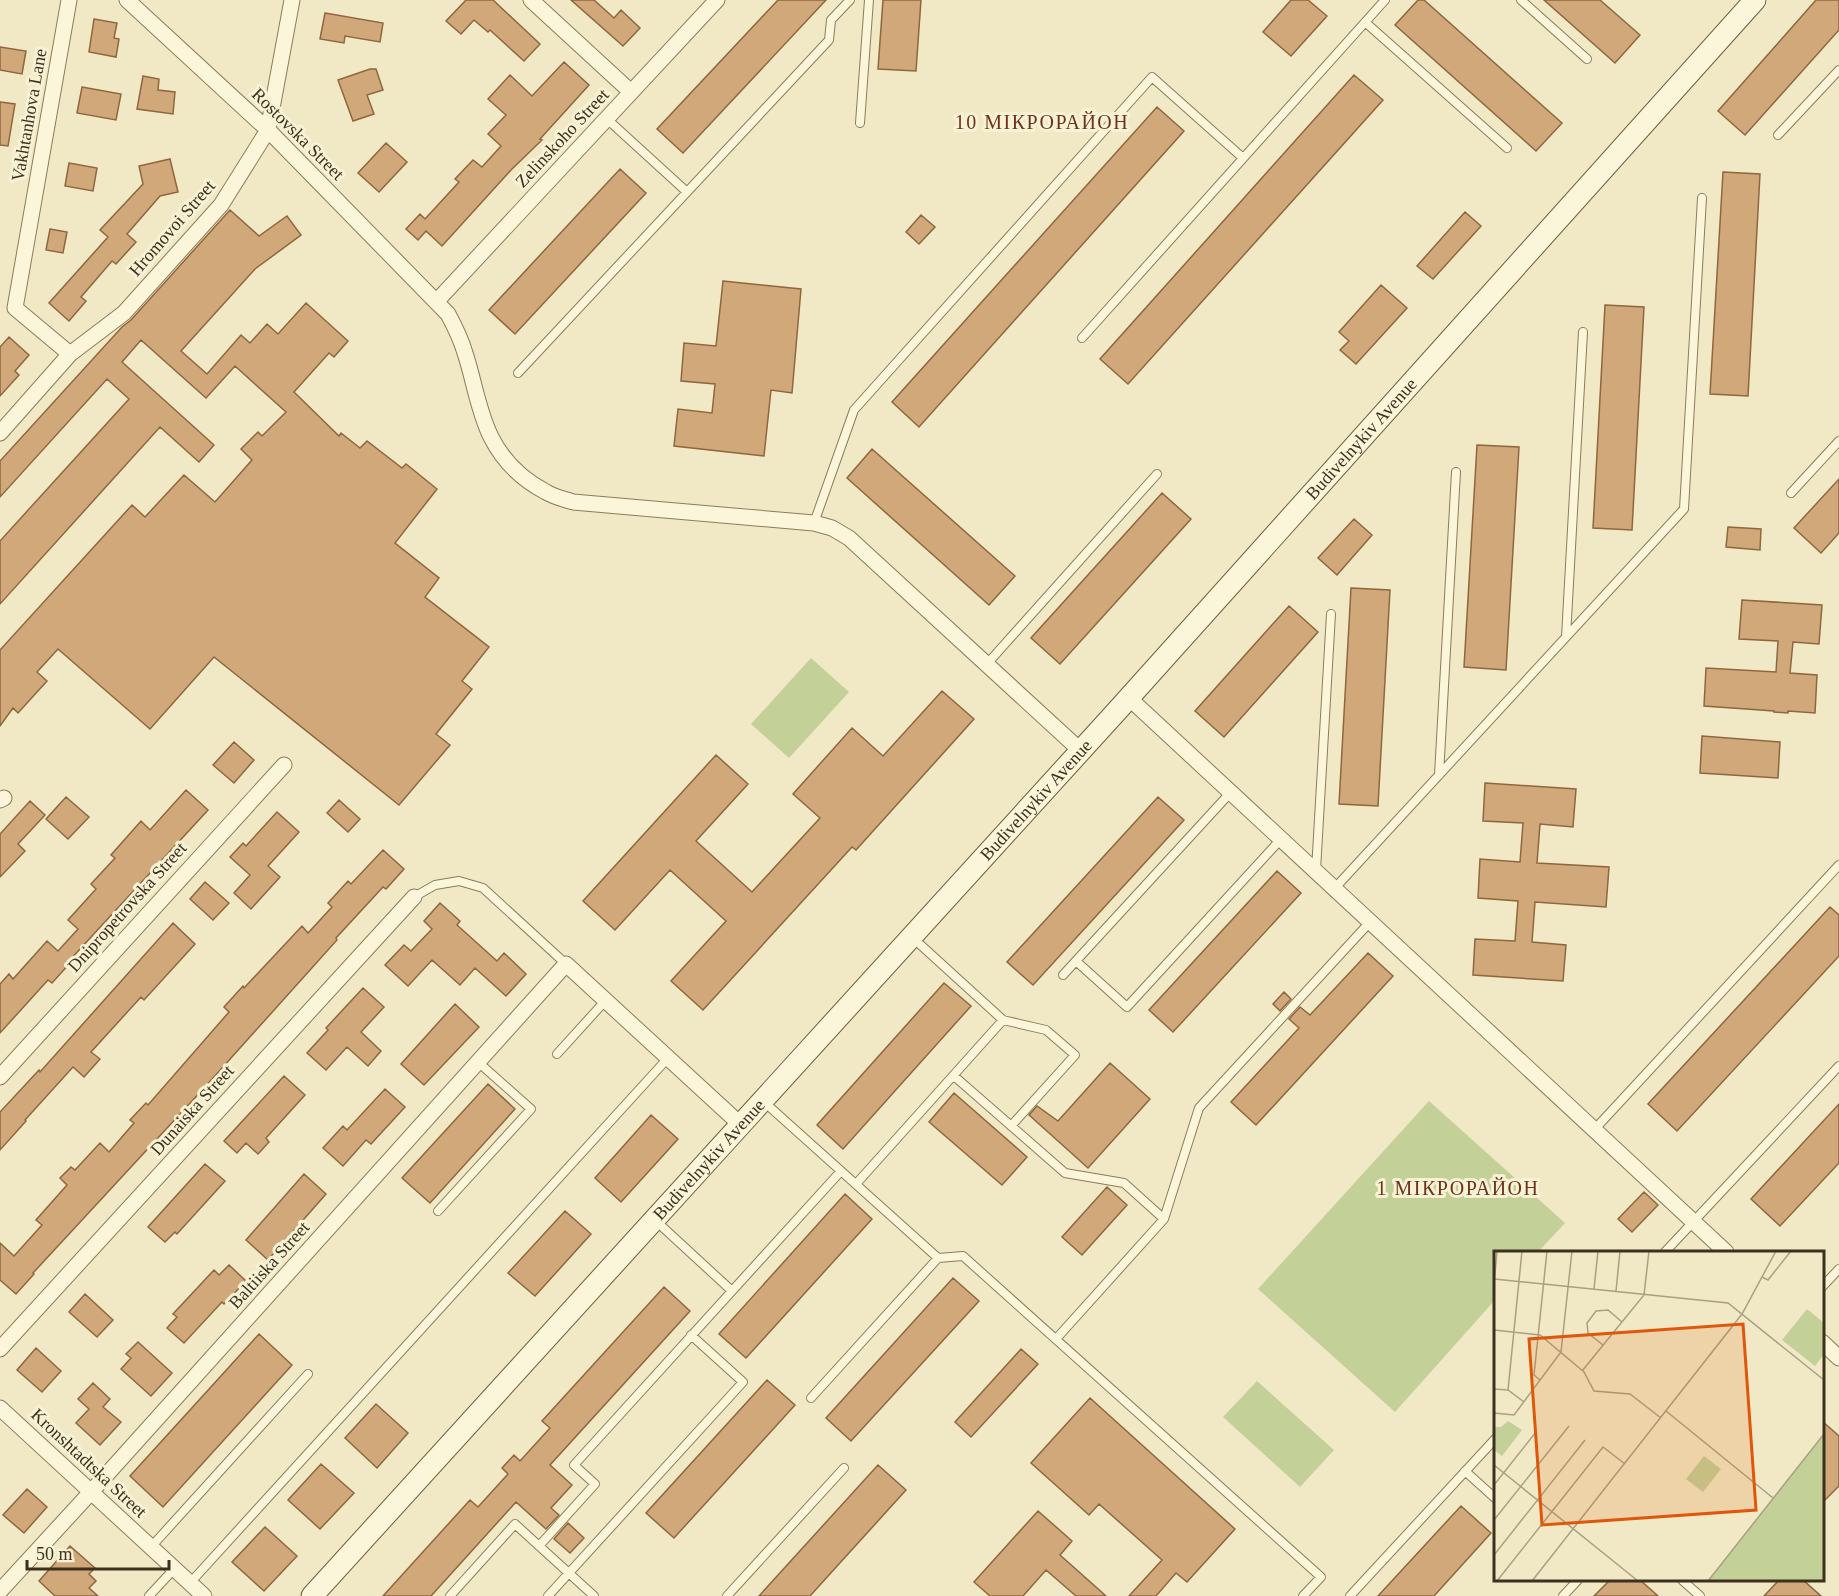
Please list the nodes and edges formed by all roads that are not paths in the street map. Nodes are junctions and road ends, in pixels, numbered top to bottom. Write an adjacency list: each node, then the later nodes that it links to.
1 (69, 0): 26 (street, Vakhtanhova Lane)
2 (127, 0): 17 (street, Rostovska Street)
3 (292, 0): 17 (street, Hromovoi Street)
4 (531, 0): 14 (street)
5 (717, 0): 14 (street, Zelinskoho Street)
6 (850, 0): 21 (lane)
7 (869, 0): 16 (lane)
8 (1384, 0): 11 (lane)
9 (1521, 0): 12 (lane)
10 (1755, 0): 37 (main road, Budivelnykiv Avenue)
11 (1365, 22): 19 (lane); 20 (lane)
12 (1587, 59)
13 (1839, 70): 18 (lane)
14 (631, 92): 15 (street, Zelinskoho Street)
15 (607, 118): 21 (lane); 23 (street, Zelinskoho Street)
16 (860, 123)
17 (268, 130): 23 (street, Rostovska Street); 26 (street, Hromovoi Street)
18 (1778, 135)
19 (1507, 148)
20 (1243, 158): 25 (lane); 33 (lane)
21 (687, 192): 27 (lane)
22 (1702, 198): 35 (lane)
23 (436, 302): 33 (street, Rostovska Street)
24 (1583, 332): 35 (lane)
25 (1082, 338)
26 (70, 354): 28 (street, Hromovoi Street)
27 (518, 373)
28 (0, 433)
29 (1839, 441): 32 (lane)
30 (1456, 472): 40 (lane)
31 (1157, 474): 36 (lane)
32 (1791, 493)
33 (814, 523): 36 (street, Rostovska Street)
34 (1330, 614): 44 (lane)
35 (1566, 637): 40 (lane)
36 (987, 664): 38 (street, Rostovska Street)
37 (1129, 698): 38 (main road, Budivelnykiv Avenue); 41 (street)
38 (1081, 751): 48 (main road, Budivelnykiv Avenue)
39 (284, 765): 59 (street, Dnipropetrovska Street)
40 (1439, 775): 45 (lane)
41 (1231, 792): 42 (street); 49 (lane)
42 (1281, 839): 44 (street); 49 (lane)
43 (1839, 865): 63 (lane)
44 (1316, 872): 45 (street)
45 (1334, 889): 47 (street)
46 (414, 897): 50 (lane); 79 (street, Dunaiska Street)
47 (1370, 922): 63 (street); 68 (lane)
48 (911, 937): 53 (lane); 60 (main road, Budivelnykiv Avenue)
49 (1076, 961): 51 (lane)
50 (566, 964): 52 (street); 56 (street, Baltiiska Street)
51 (1063, 975)
52 (606, 1000): 54 (lane); 55 (street)
53 (1003, 1020): 58 (lane); 62 (lane)
54 (557, 1054)
55 (668, 1058): 61 (street); 95 (lane)
56 (478, 1062): 66 (lane); 87 (street, Baltiiska Street)
57 (1839, 1066): 69 (lane)
58 (954, 1076): 62 (lane); 65 (lane)
59 (0, 1077)
60 (763, 1100): 61 (main road, Budivelnykiv Avenue); 64 (lane)
61 (741, 1125): 67 (main road, Budivelnykiv Avenue)
62 (1011, 1126): 68 (lane)
63 (1594, 1130): 69 (street)
64 (841, 1171): 65 (lane); 75 (lane)
65 (856, 1185): 72 (lane)
66 (438, 1211)
67 (655, 1219): 75 (lane); 99 (main road, Budivelnykiv Avenue)
68 (1164, 1219): 77 (lane)
69 (1693, 1222): 70 (lane); 71 (street)
70 (1666, 1251)
71 (1725, 1251)
72 (938, 1258): 77 (lane); 82 (lane)
73 (1839, 1269): 74 (lane)
74 (1824, 1285)
75 (732, 1290): 76 (lane)
76 (691, 1335): 89 (lane); 92 (lane)
77 (1056, 1339): 104 (lane)
78 (1824, 1344): 80 (street)
79 (0, 1349)
80 (1839, 1358)
81 (308, 1374): 90 (lane)
82 (811, 1398)
83 (0, 1408): 87 (street, Kronshtadtska Street)
84 (1494, 1440): 86 (lane)
85 (844, 1468): 103 (lane)
86 (1465, 1471): 88 (lane); 105 (lane)
87 (91, 1492): 90 (street, Kronshtadtska Street); 96 (street, Baltiiska Street)
88 (1494, 1496)
89 (539, 1546): 92 (lane); 100 (lane)
90 (151, 1547): 91 (street, Kronshtadtska Street)
91 (174, 1569): 95 (street, Kronshtadtska Street); 97 (lane)
92 (569, 1573): 101 (lane); 102 (lane)
93 (1577, 1581): 106 (lane)
94 (1683, 1581): 107 (lane)
95 (190, 1584): 98 (street, Kronshtadtska Street)
96 (0, 1591)
97 (149, 1596)
98 (204, 1596)
99 (312, 1596)
100 (450, 1596)
101 (548, 1596)
102 (594, 1596)
103 (727, 1596)
104 (1303, 1596)
105 (1350, 1596)
106 (1563, 1596)
107 (1700, 1596)

